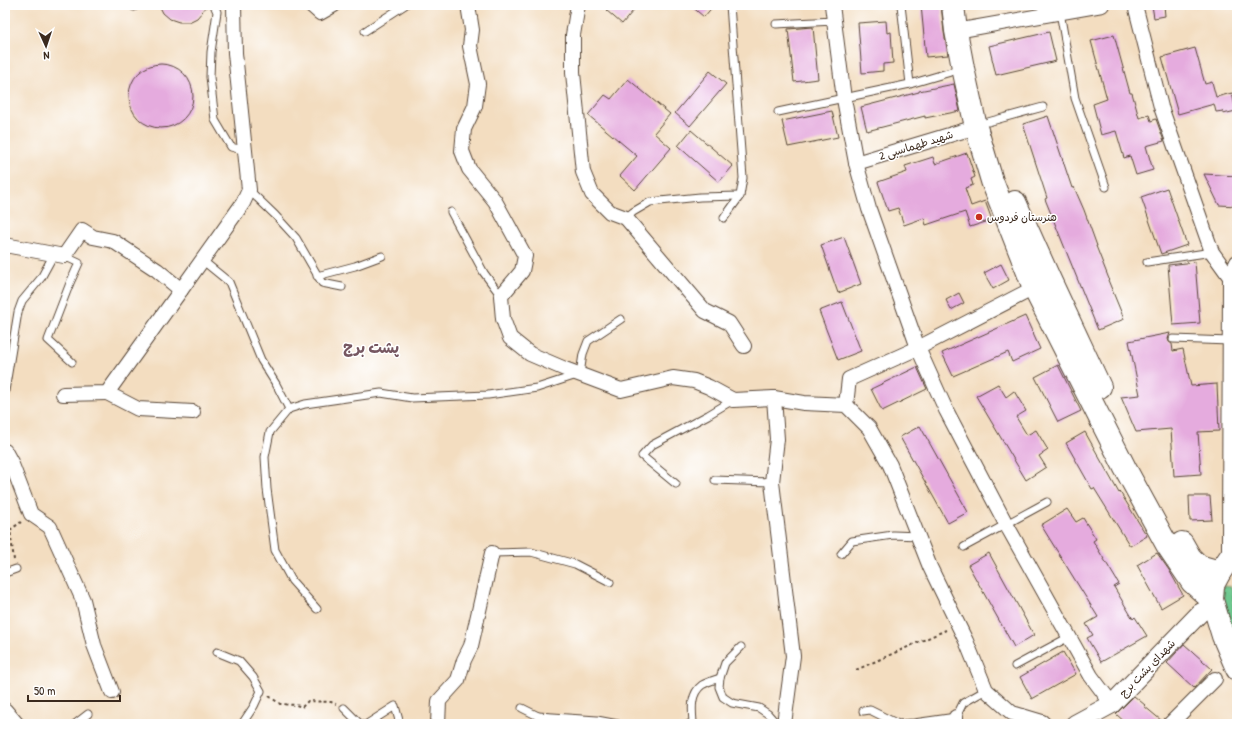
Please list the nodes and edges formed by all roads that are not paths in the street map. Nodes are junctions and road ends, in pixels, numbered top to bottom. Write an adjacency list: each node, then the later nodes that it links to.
1 (214, 5): 26 (lane)
2 (234, 5): 26 (street)
3 (311, 5): 4 (street)
4 (334, 5)
5 (405, 5): 18 (lane)
6 (468, 5): 46 (street)
7 (578, 5): 32 (street)
8 (730, 5): 30 (lane)
9 (832, 5): 16 (street)
10 (901, 5): 21 (lane)
11 (953, 5): 19 (main road)
12 (966, 5): 19 (main road)
13 (1102, 5): 15 (street)
14 (1135, 5): 35 (street)
15 (1060, 12): 19 (street); 28 (lane)
16 (834, 21): 17 (lane); 22 (street)
17 (776, 24)
18 (365, 31)
19 (962, 31): 20 (main road); 25 (main road)
20 (963, 68): 21 (lane); 25 (main road)
21 (910, 84): 22 (lane)
22 (844, 99): 24 (lane); 27 (street)
23 (1044, 107): 25 (lane)
24 (778, 112)
25 (982, 124): 27 (street, شهید طهماسبی 2); 44 (main road); 73 (main road)
26 (246, 151): 29 (street)
27 (856, 163): 51 (street)
28 (1106, 187)
29 (249, 190): 38 (street); 41 (lane)
30 (740, 196): 32 (lane); 33 (lane)
31 (451, 212): 46 (lane)
32 (626, 218): 50 (street)
33 (724, 218)
34 (5, 245): 36 (street)
35 (1212, 252): 39 (lane); 42 (street)
36 (59, 255): 45 (street); 52 (lane); 54 (lane)
37 (382, 256): 41 (lane)
38 (202, 260): 45 (street); 60 (lane)
39 (1147, 262)
40 (1237, 262): 42 (street)
41 (317, 276): 43 (lane)
42 (1230, 278): 49 (street)
43 (342, 287)
44 (1034, 288): 51 (street); 77 (main road)
45 (181, 290): 55 (street)
46 (501, 296): 53 (street)
47 (621, 319): 53 (lane)
48 (1173, 339): 49 (lane)
49 (1230, 341): 62 (street)
50 (744, 346)
51 (918, 348): 59 (street); 68 (street)
52 (72, 362)
53 (580, 374): 58 (street); 60 (lane)
54 (5, 391)
55 (107, 393): 56 (street); 61 (street)
56 (63, 394)
57 (774, 398): 58 (street); 59 (street); 65 (street)
58 (733, 400): 66 (lane)
59 (846, 405): 69 (street)
60 (289, 409): 78 (lane)
61 (193, 412)
62 (1233, 417): 73 (street)
63 (5, 451): 87 (street)
64 (715, 480): 65 (lane)
65 (772, 482): 107 (street)
66 (676, 484)
67 (1047, 502): 68 (lane)
68 (1006, 524): 70 (lane); 79 (street)
69 (919, 536): 72 (lane); 86 (street)
70 (964, 547)
71 (492, 553): 76 (lane); 102 (street)
72 (841, 554)
73 (1233, 559): 77 (main road)
74 (16, 569): 75 (lane)
75 (5, 573)
76 (610, 582)
77 (1214, 607): 83 (main road); 88 (street, شهدای پشت برج)
78 (316, 609)
79 (1069, 637): 82 (lane); 88 (street)
80 (741, 647): 84 (lane)
81 (217, 652): 98 (lane)
82 (1015, 666)
83 (1237, 669)
84 (720, 678): 105 (lane); 106 (lane)
85 (1215, 679): 110 (street)
86 (986, 690): 95 (lane); 108 (street)
87 (112, 692)
88 (1112, 704): 109 (street, شهدای پشت برج)
89 (344, 708): 99 (lane)
90 (522, 708): 94 (lane)
91 (5, 710): 96 (street)
92 (863, 711): 95 (lane)
93 (88, 714): 97 (lane)
94 (538, 716): 103 (lane); 104 (lane)
95 (956, 721)
96 (17, 724)
97 (75, 724)
98 (242, 724)
99 (360, 724)
100 (367, 724): 101 (lane)
101 (400, 724)
102 (438, 724)
103 (539, 724)
104 (618, 724)
105 (689, 724)
106 (777, 724)
107 (784, 724)
108 (1044, 724)
109 (1075, 724)
110 (1170, 724)

